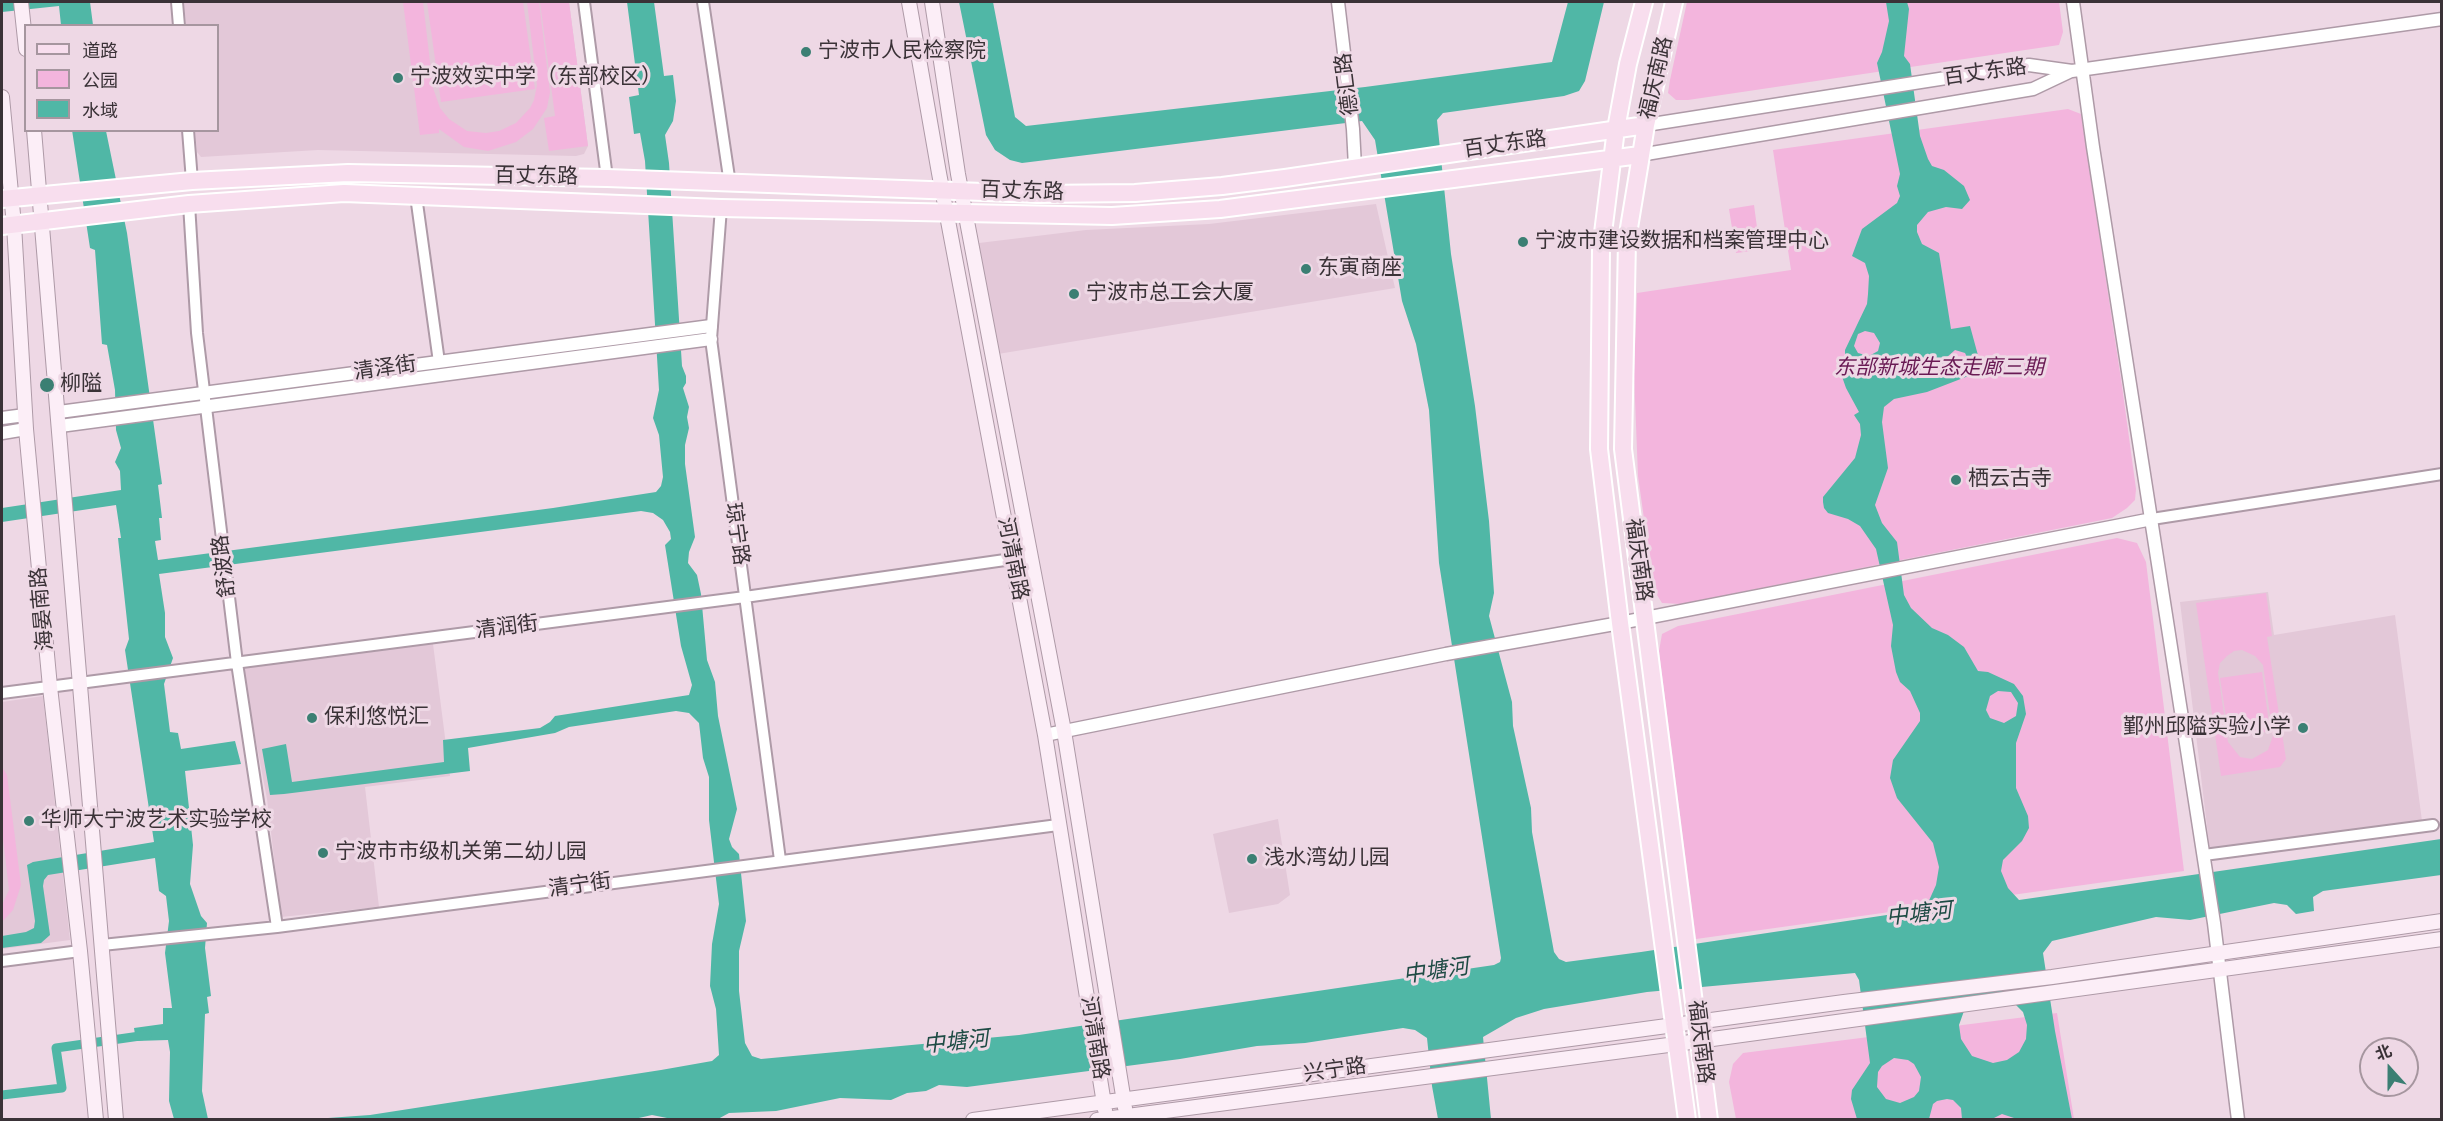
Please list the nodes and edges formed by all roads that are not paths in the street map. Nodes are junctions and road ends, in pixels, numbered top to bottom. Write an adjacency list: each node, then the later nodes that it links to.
1 (177, 2): 12 (street)
2 (584, 2): 23 (street)
3 (703, 2): 25 (street)
4 (909, 2): 26 (main road, 河清南路)
5 (932, 2): 27 (main road, 河清南路)
6 (1338, 2): 22 (street, 德汇路)
7 (1644, 2): 17 (main road, 福庆南路)
8 (1674, 2): 16 (main road, 福庆南路)
9 (2073, 2): 14 (street)
10 (21, 8): 13 (main road)
11 (2442, 19): 14 (street)
12 (179, 24)
13 (24, 33)
14 (2078, 70): 16 (street, 百丈东路); 20 (street, 百丈东路); 45 (street)
15 (2, 97): 30 (main road, 海晏南路)
16 (1646, 125): 17 (main road, 百丈东路); 20 (main road, 福庆南路)
17 (1616, 129): 21 (main road, 福庆南路); 22 (main road, 百丈东路)
18 (34, 132): 28 (main road, 海晏南路)
19 (188, 132): 24 (street)
20 (1640, 155): 21 (main road, 百丈东路); 48 (main road, 福庆南路)
21 (1612, 159): 34 (main road, 百丈东路); 49 (main road, 福庆南路)
22 (1355, 167): 27 (main road, 百丈东路)
23 (607, 178): 24 (main road, 百丈东路); 25 (main road, 百丈东路)
24 (192, 181): 28 (main road, 百丈东路)
25 (730, 184): 26 (main road, 百丈东路)
26 (942, 190): 27 (main road, 百丈东路); 33 (main road, 河清南路)
27 (961, 190): 34 (main road, 河清南路)
28 (41, 196): 30 (main road, 百丈东路); 35 (main road, 海晏南路)
29 (416, 196): 31 (main road, 百丈东路); 32 (main road, 百丈东路); 38 (street)
30 (6, 198): 36 (main road, 海晏南路)
31 (189, 204): 35 (main road, 百丈东路); 39 (street, 舒波路)
32 (721, 208): 33 (main road, 百丈东路); 37 (street, 琼宁路)
33 (946, 213): 34 (main road, 百丈东路); 46 (main road, 河清南路)
34 (965, 214): 54 (main road, 河清南路)
35 (43, 223): 36 (main road, 百丈东路); 41 (main road, 海晏南路)
36 (8, 226): 42 (main road, 海晏南路)
37 (711, 332): 38 (street, 清泽街); 39 (street, 清泽街); 47 (street, 琼宁路)
38 (439, 362): 39 (street, 清泽街)
39 (205, 399): 41 (street, 清泽街); 50 (street, 舒波路)
40 (2, 418): 42 (street)
41 (59, 419): 51 (main road, 海晏南路)
42 (26, 422): 43 (street); 52 (main road, 海晏南路)
43 (2, 433)
44 (2442, 474): 45 (street)
45 (2152, 519): 48 (street); 58 (street)
46 (1012, 559): 47 (street, 清润街); 55 (main road, 河清南路)
47 (745, 597): 50 (street, 清润街); 59 (street, 琼宁路)
48 (1645, 618): 49 (street); 68 (main road, 福庆南路)
49 (1620, 623): 54 (street); 69 (main road, 福庆南路)
50 (237, 663): 51 (street, 清润街); 61 (street, 舒波路)
51 (81, 683): 52 (street, 清润街); 63 (main road, 海晏南路)
52 (50, 687): 53 (street, 清润街); 64 (main road, 海晏南路)
53 (2, 693)
54 (1064, 731): 55 (street); 72 (main road, 河清南路)
55 (1045, 735): 56 (main road, 河清南路)
56 (1058, 825): 59 (street, 清宁街); 73 (main road, 河清南路)
57 (2433, 825): 58 (street)
58 (2204, 857): 65 (street)
59 (780, 860): 61 (street, 清宁街)
60 (2442, 921): 65 (main road, 兴宁路)
61 (277, 927): 63 (street, 清宁街)
62 (2442, 939): 67 (main road)
63 (102, 945): 76 (main road, 海晏南路)
64 (80, 951): 66 (street); 75 (main road, 海晏南路)
65 (2218, 953): 67 (street); 68 (main road, 兴宁路)
66 (2, 961)
67 (2220, 970): 70 (main road); 81 (street)
68 (1698, 1022): 69 (main road, 兴宁路); 70 (main road, 福庆南路)
69 (1673, 1026): 71 (main road, 福庆南路); 72 (main road, 兴宁路)
70 (1700, 1041): 71 (main road); 80 (main road, 福庆南路)
71 (1676, 1044): 74 (main road); 79 (main road, 福庆南路)
72 (1124, 1099): 73 (main road, 兴宁路); 74 (main road, 河清南路)
73 (1104, 1102): 77 (main road, 兴宁路); 78 (main road, 河清南路)
74 (1126, 1115): 78 (main road)
75 (96, 1119)
76 (116, 1119)
77 (973, 1119)
78 (1101, 1119)
79 (1687, 1119)
80 (1710, 1119)
81 (2238, 1119)

